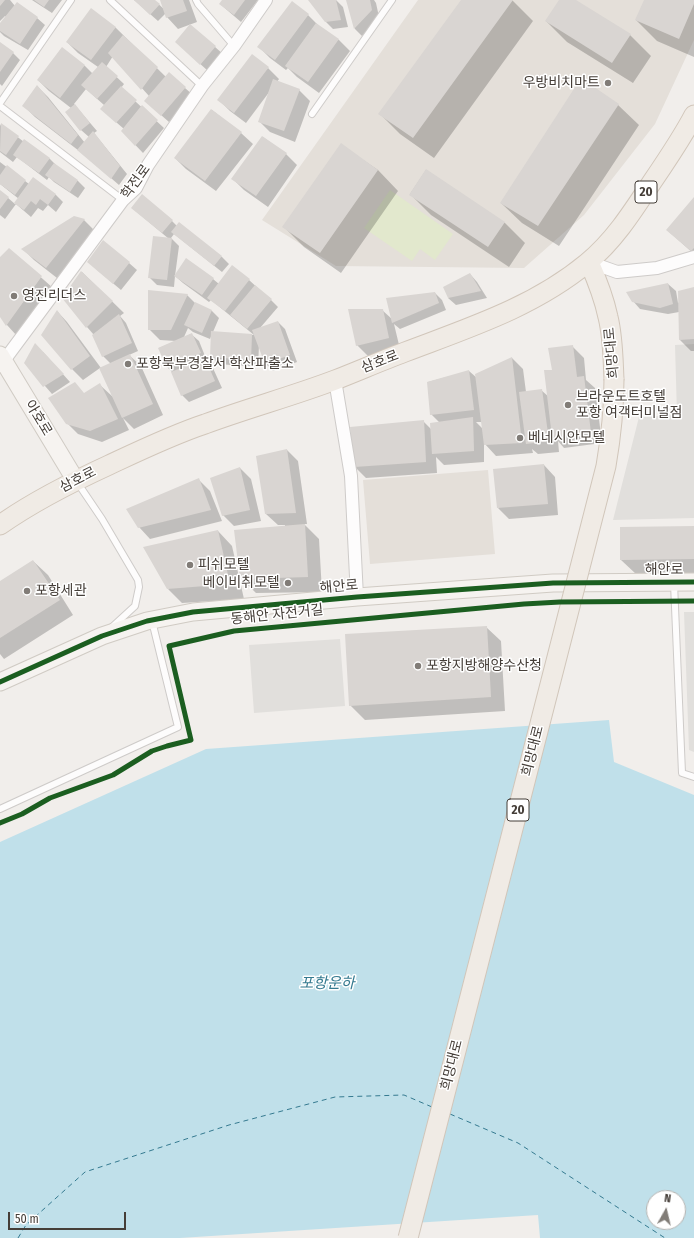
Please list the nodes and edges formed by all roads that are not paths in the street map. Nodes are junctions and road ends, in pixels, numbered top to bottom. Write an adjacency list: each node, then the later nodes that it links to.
1 (71, 0): 8 (lane)
2 (110, 0): 7 (lane)
3 (196, 0): 6 (lane)
4 (266, 0): 6 (street, 학전로)
5 (392, 0): 9 (lane)
6 (234, 46): 7 (street, 학전로)
7 (202, 86): 11 (street, 학전로)
8 (0, 104): 11 (lane)
9 (312, 114)
10 (694, 115): 13 (main road, 삼호로 / 20)
11 (123, 200): 14 (street, 학전로)
12 (694, 257): 13 (street)
13 (589, 262): 15 (main road, 삼호로); 26 (main road, 희망대로 / 20, bridge)
14 (1, 361): 16 (street, 아호로)
15 (335, 380): 16 (main road, 삼호로); 20 (street)
16 (76, 480): 17 (main road, 삼호로); 22 (lane)
17 (0, 525)
18 (674, 581): 19 (street, 해안로); 20 (street, 해안로); 24 (lane)
19 (694, 582)
20 (357, 597): 21 (street, 해안로)
21 (151, 620): 22 (street, 해안로); 25 (lane)
22 (102, 636): 23 (street, 해안로)
23 (0, 682)
24 (694, 777)
25 (0, 809)
26 (408, 1238)

